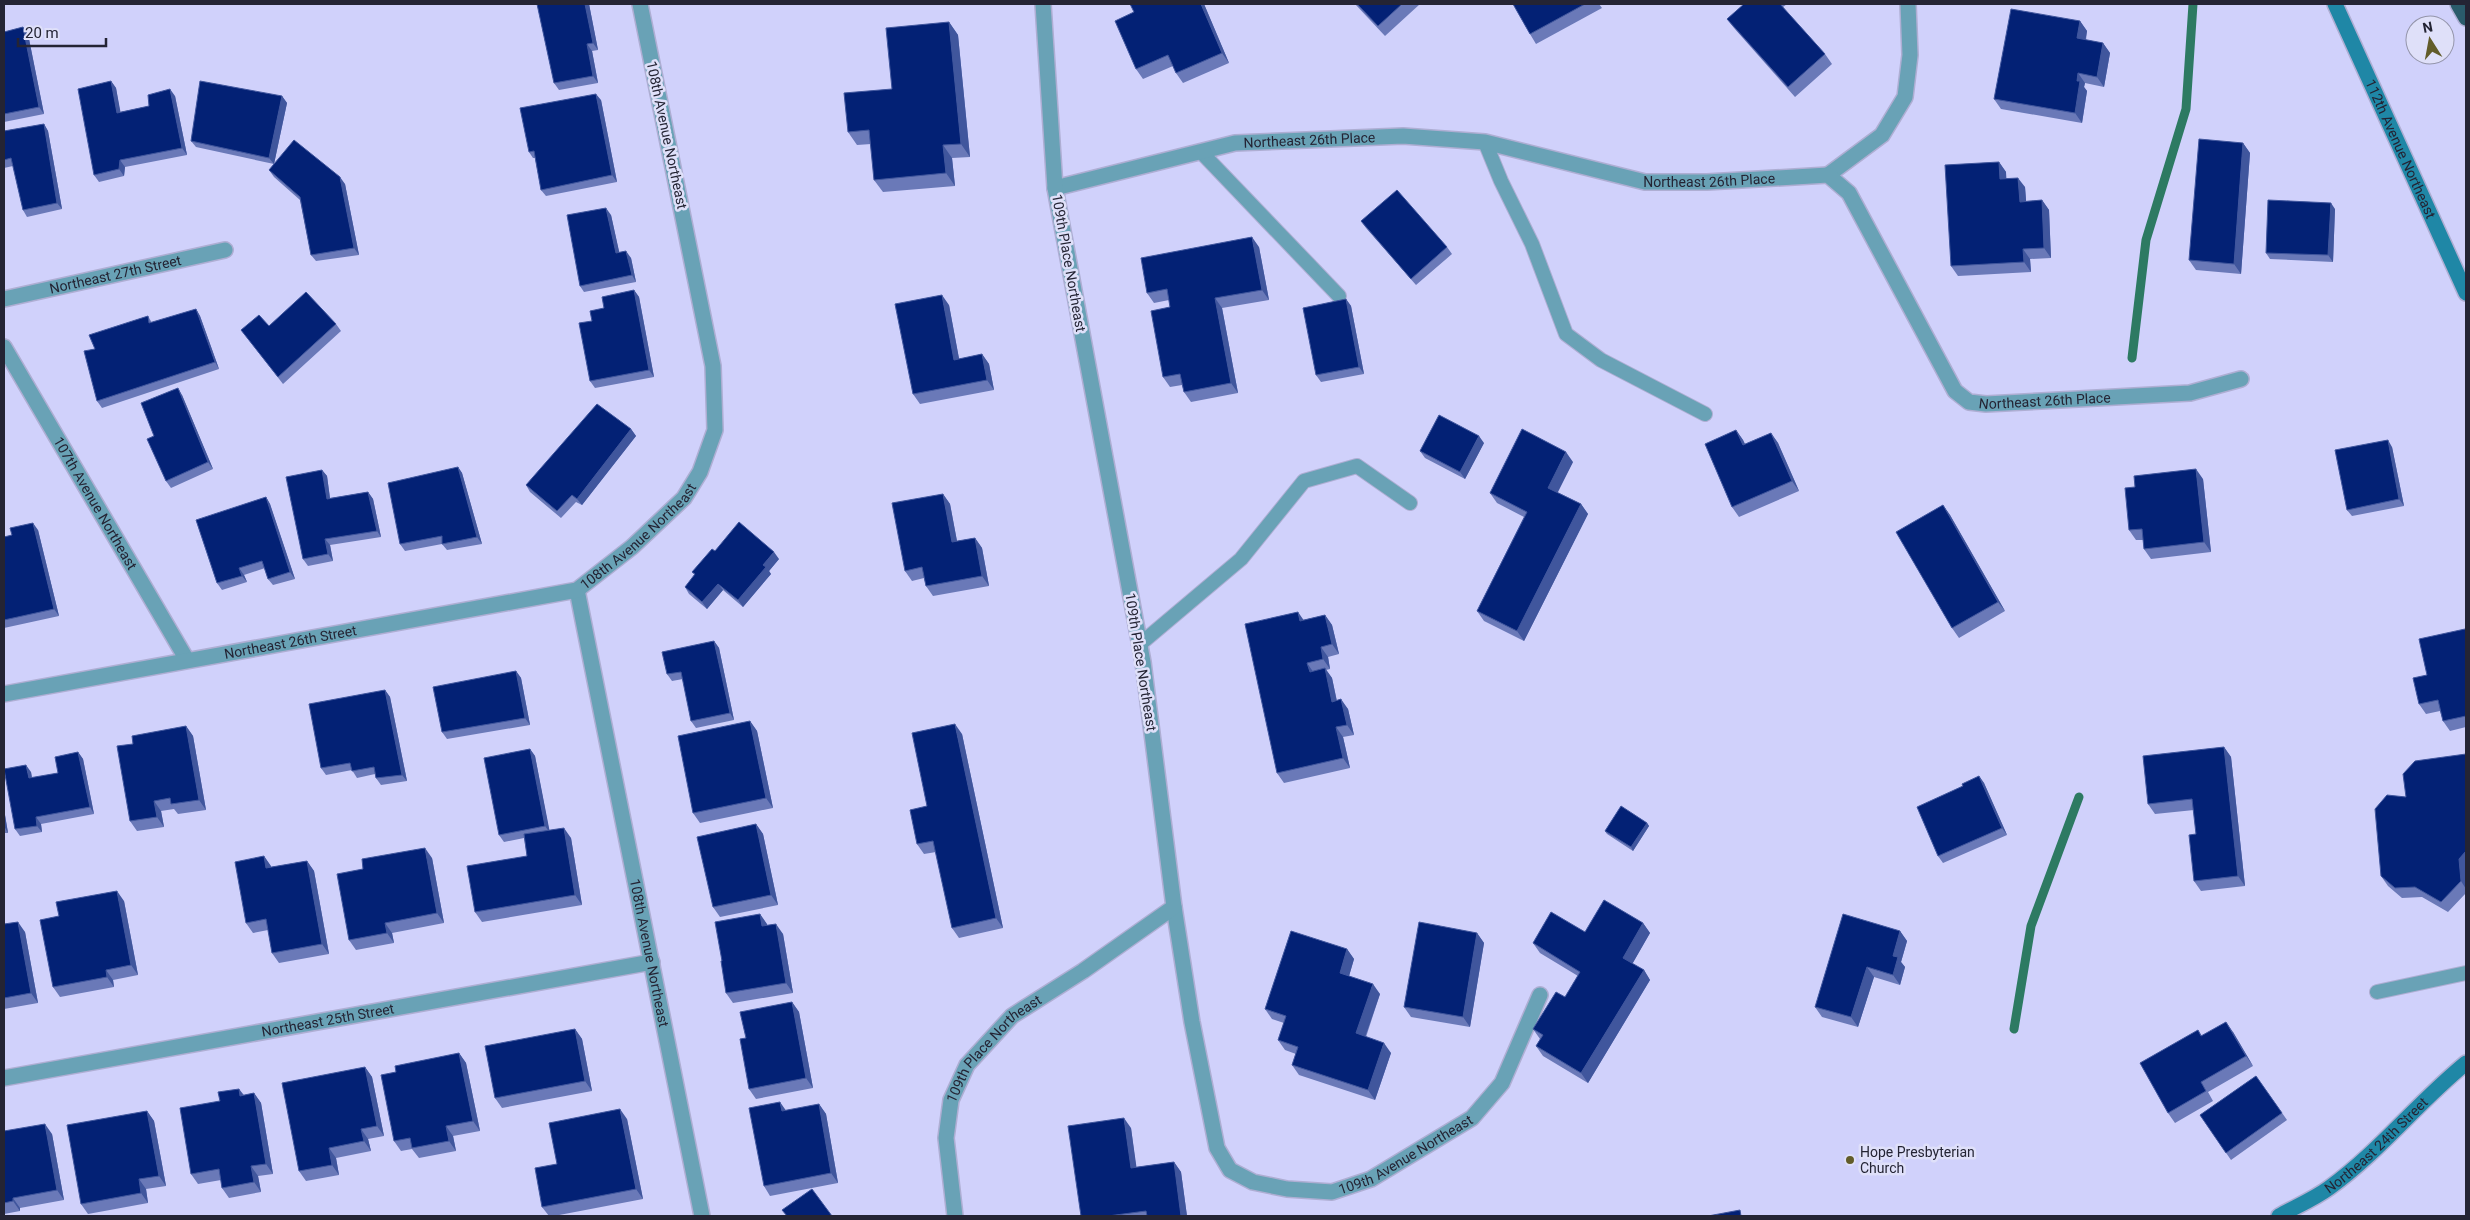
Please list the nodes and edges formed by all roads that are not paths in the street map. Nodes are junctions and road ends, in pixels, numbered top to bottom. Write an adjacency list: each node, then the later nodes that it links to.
1 (640, 4): 19 (street, 108th Avenue Northeast)
2 (1043, 4): 10 (street, 109th Place Northeast)
3 (1908, 4): 9 (street)
4 (2335, 4): 12 (main road, 112th Avenue Northeast)
5 (2458, 4): 6 (highway)
6 (2466, 18)
7 (1485, 142): 8 (street, Northeast 26th Place); 9 (street, Northeast 26th Place); 17 (lane)
8 (1201, 152): 10 (street, Northeast 26th Place); 13 (lane)
9 (1828, 175): 16 (street, Northeast 26th Place)
10 (1056, 188): 20 (street, 109th Place Northeast)
11 (225, 250): 14 (street, Northeast 27th Street)
12 (2466, 293)
13 (1339, 296)
14 (4, 299)
15 (4, 347): 21 (street, 107th Avenue Northeast)
16 (2241, 378)
17 (1705, 414)
18 (1410, 503): 20 (lane)
19 (577, 590): 21 (street, Northeast 26th Street); 24 (street, 108th Avenue Northeast)
20 (1140, 645): 23 (street, 109th Place Northeast)
21 (186, 660): 22 (street, Northeast 26th Street)
22 (4, 694)
23 (1174, 908): 27 (street, 109th Avenue Northeast); 31 (street, 109th Place Northeast)
24 (652, 962): 29 (street, Northeast 25th Street); 30 (street, 108th Avenue Northeast)
25 (2466, 973): 26 (lane)
26 (2377, 992)
27 (1540, 995)
28 (2466, 1063): 32 (main road, Northeast 24th Street)
29 (4, 1078)
30 (702, 1216)
31 (955, 1216)
32 (2279, 1216)

